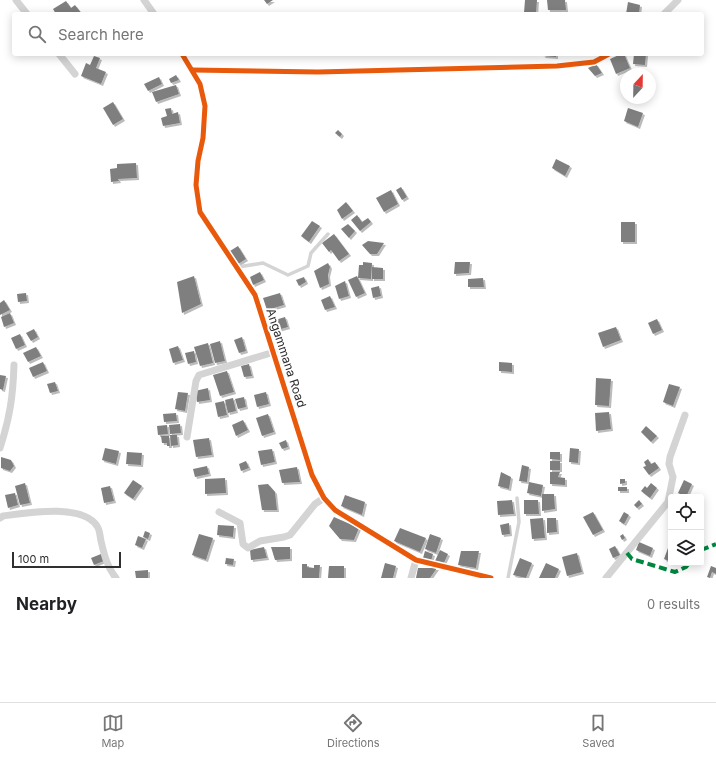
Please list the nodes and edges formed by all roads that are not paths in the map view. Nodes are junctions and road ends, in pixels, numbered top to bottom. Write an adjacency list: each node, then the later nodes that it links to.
1 (16, 0): 4 (street)
2 (144, 0): 5 (street)
3 (678, 0): 6 (street)
4 (25, 12)
5 (153, 12)
6 (666, 12)
7 (61, 56): 11 (street)
8 (183, 56): 10 (street, Angammana Road)
9 (605, 56): 10 (street)
10 (193, 70): 13 (street, Angammana Road)
11 (75, 74)
12 (328, 234): 13 (lane)
13 (238, 267): 14 (street, Angammana Road)
14 (274, 352): 17 (street); 19 (street, Angammana Road)
15 (14, 365): 18 (street)
16 (685, 415): 28 (street)
17 (187, 437)
18 (0, 448)
19 (324, 498): 21 (street); 23 (street, Angammana Road)
20 (517, 498): 27 (lane)
21 (219, 512)
22 (0, 518): 24 (street)
23 (416, 560): 25 (street); 26 (street, Angammana Road)
24 (116, 578)
25 (411, 578)
26 (491, 578)
27 (508, 578)
28 (606, 578)

